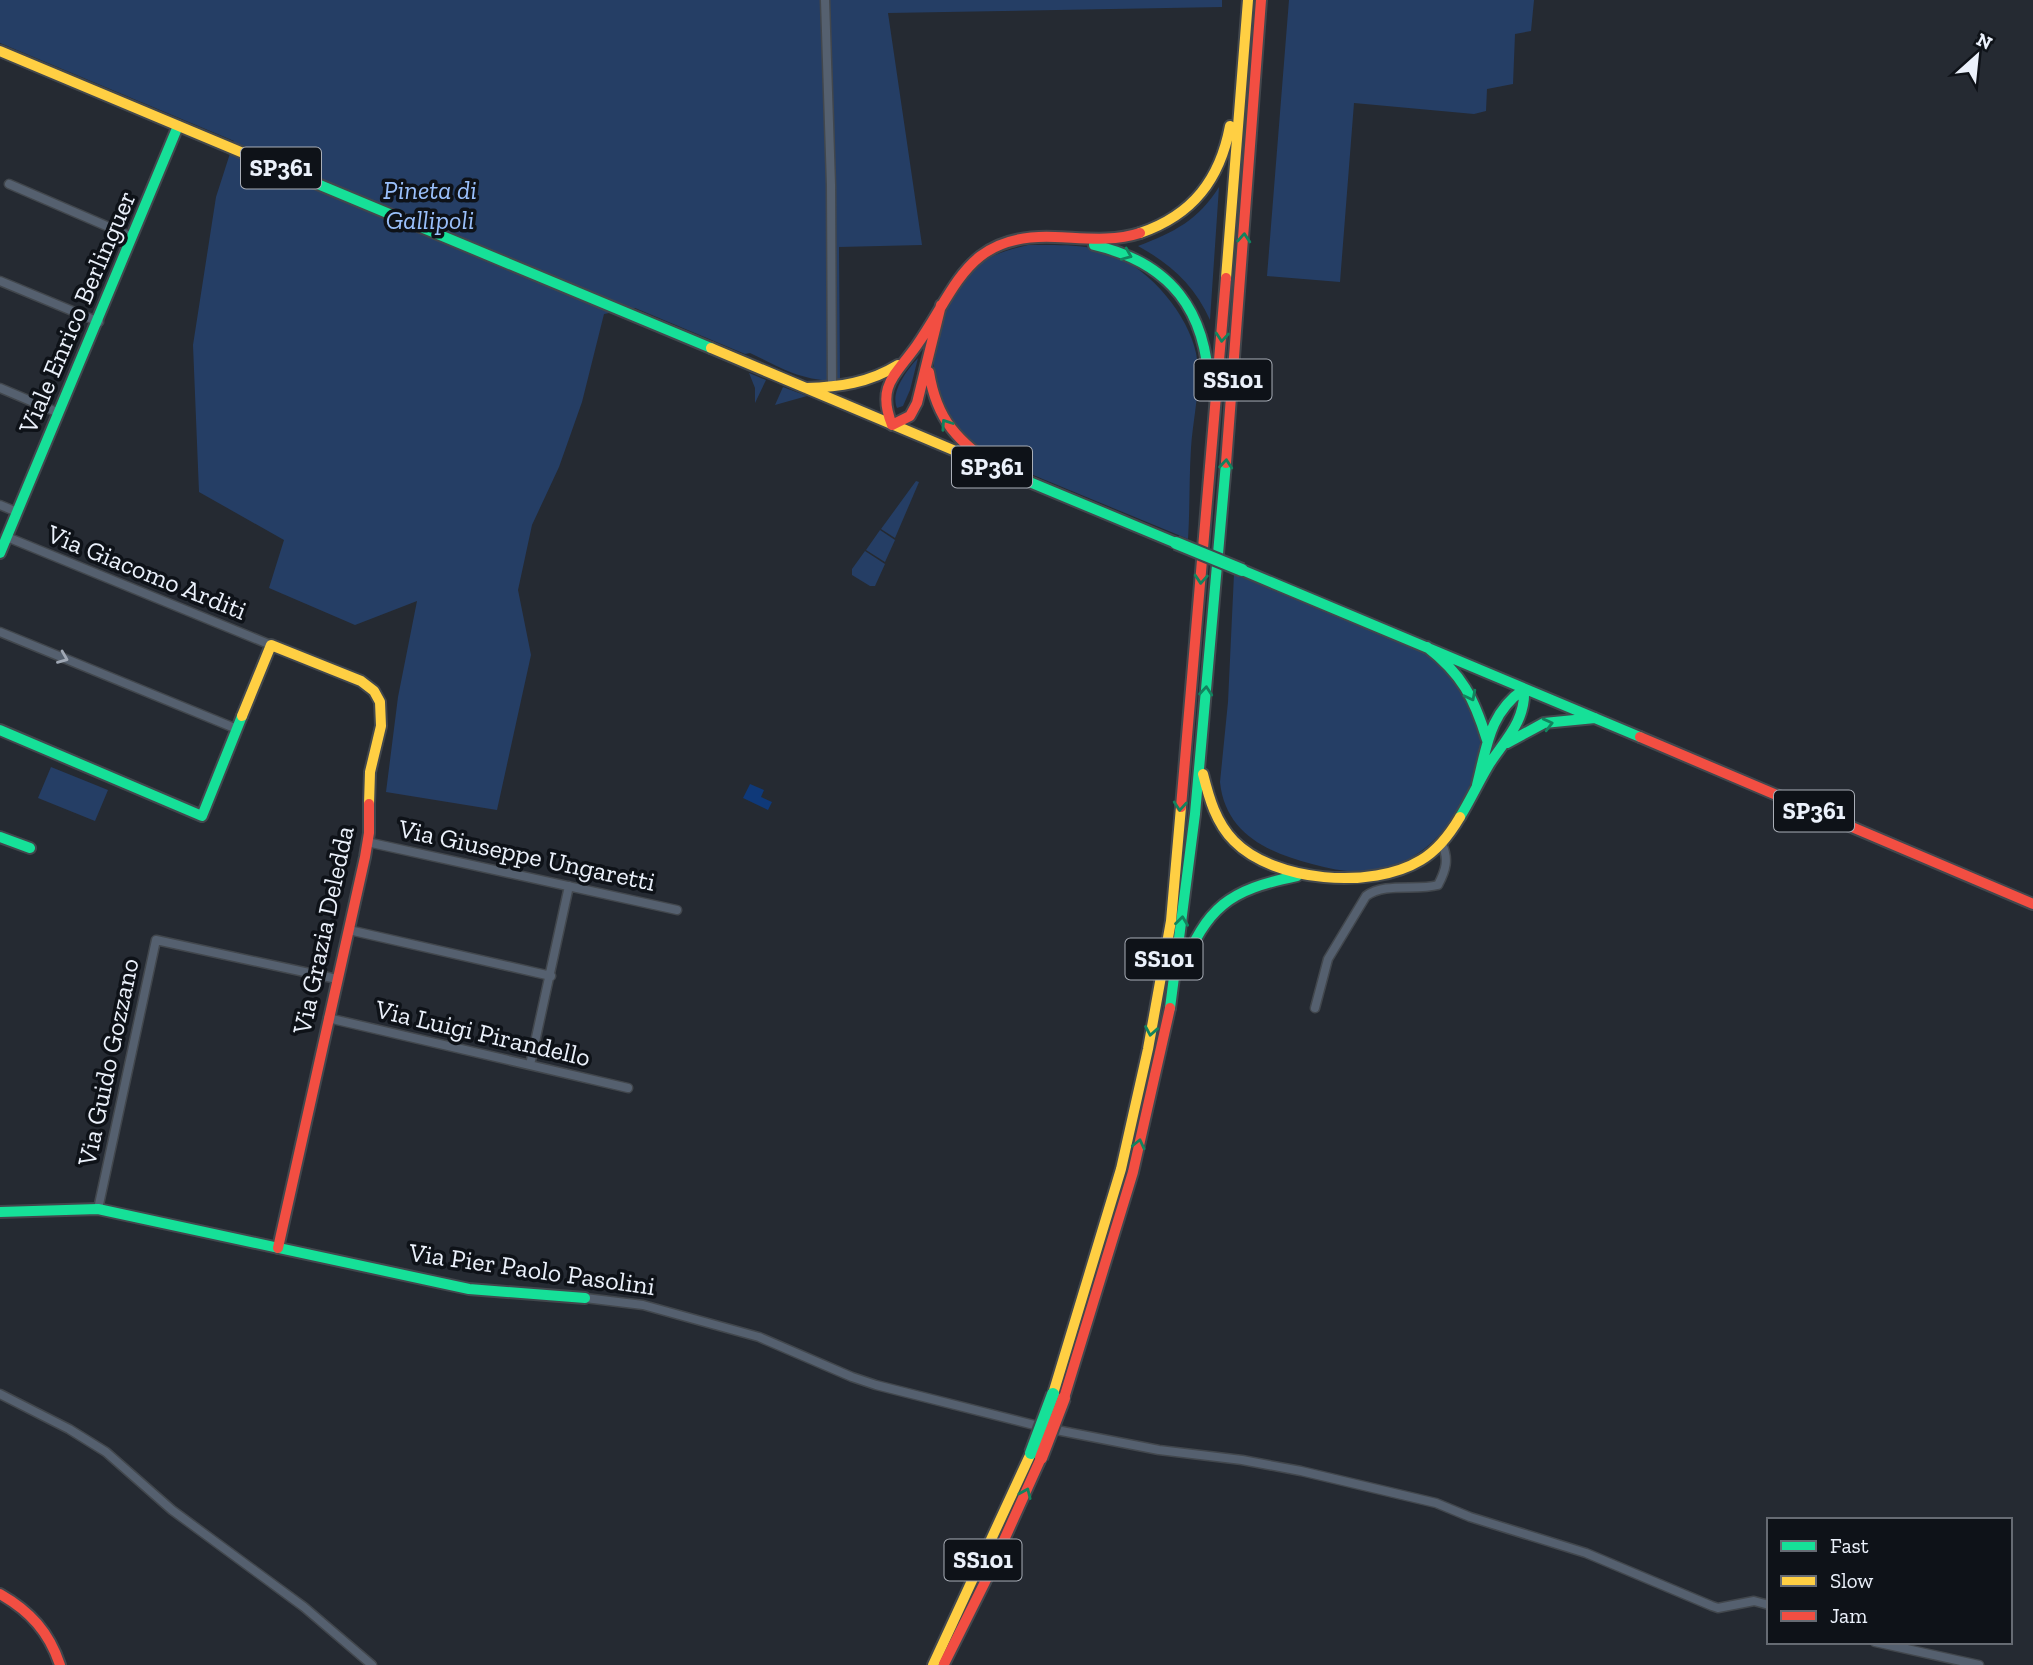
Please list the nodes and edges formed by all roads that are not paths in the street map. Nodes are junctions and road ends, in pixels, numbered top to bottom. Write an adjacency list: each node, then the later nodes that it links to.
1 (825, 0): 15 (street)
2 (1247, 0): 8 (main road); 21 (main road, SS101, one-way to 21)
3 (1261, 0): 34 (main road, SS101, one-way to 3)
4 (0, 51): 5 (main road, SP361)
5 (178, 126): 7 (main road, Viale Enrico Berlinguer); 16 (main road, SP361)
6 (9, 184): 7 (street)
7 (132, 237): 11 (main road, Viale Enrico Berlinguer)
8 (1037, 237): 10 (main road); 21 (main road, one-way to 21)
9 (0, 281): 11 (street)
10 (940, 306): 12 (main road); 13 (main road)
11 (99, 322): 17 (main road, Viale Enrico Berlinguer)
12 (929, 348): 18 (main road); 19 (main road, one-way to 12)
13 (905, 360): 15 (main road); 18 (main road)
14 (0, 387): 17 (street)
15 (832, 387): 16 (main road)
16 (806, 388): 18 (main road, SP361)
17 (59, 414): 22 (main road, Viale Enrico Berlinguer)
18 (892, 425): 19 (main road, SP361)
19 (997, 469): 27 (main road, SP361, bridge)
20 (0, 505): 22 (street)
21 (1206, 511): 57 (main road, SS101, one-way to 57)
22 (17, 512): 23 (main road, Viale Enrico Berlinguer)
23 (7, 537): 24 (main road, Viale Enrico Berlinguer); 26 (street, Via Giacomo Arditi)
24 (0, 554)
25 (0, 632): 30 (street, one-way to 30)
26 (271, 645): 30 (main road); 37 (main road, Via Grazia Deledda)
27 (1427, 647): 28 (main road, SP361); 32 (main road, one-way to 32)
28 (1524, 689): 29 (main road, SP361); 32 (main road); 33 (main road)
29 (1595, 718): 33 (main road, one-way to 29); 42 (main road, SP361)
30 (237, 729): 31 (main road)
31 (0, 730)
32 (1487, 740): 35 (main road)
33 (1506, 744): 35 (main road)
34 (1200, 759): 40 (main road); 47 (main road, SS101, one-way to 34)
35 (1477, 785): 38 (main road)
36 (0, 837): 39 (main road)
37 (368, 842): 41 (street, Via Giuseppe Ungaretti); 44 (main road, Via Grazia Deledda)
38 (1442, 844): 40 (main road); 48 (street)
39 (30, 848)
40 (1302, 876): 47 (main road)
41 (569, 886): 43 (street, Via Giuseppe Ungaretti); 45 (street)
42 (2033, 904)
43 (677, 910)
44 (349, 930): 45 (street); 46 (main road, Via Grazia Deledda)
45 (551, 976): 50 (street)
46 (337, 979): 49 (main road, Via Grazia Deledda); 52 (street, Via Guido Gozzano)
47 (1171, 1003): 57 (main road, SS101, one-way to 47)
48 (1315, 1008)
49 (328, 1018): 50 (street, Via Luigi Pirandello); 54 (main road, Via Grazia Deledda)
50 (530, 1065): 51 (street, Via Luigi Pirandello)
51 (628, 1088)
52 (98, 1209): 53 (main road, Via Pier Paolo Pasolini); 54 (main road, Via Pier Paolo Pasolini)
53 (0, 1212)
54 (278, 1248): 55 (main road, Via Pier Paolo Pasolini)
55 (585, 1298): 60 (street, Via Pier Paolo Pasolini)
56 (0, 1394): 63 (street)
57 (1058, 1396): 58 (main road, SS101, bridge)
58 (1036, 1456): 64 (main road, SS101); 65 (main road, SS101, one-way to 58)
59 (0, 1594): 62 (main road)
60 (1767, 1604)
61 (1884, 1644): 66 (street)
62 (60, 1665)
63 (372, 1665)
64 (933, 1665)
65 (943, 1665)
66 (1979, 1665)

